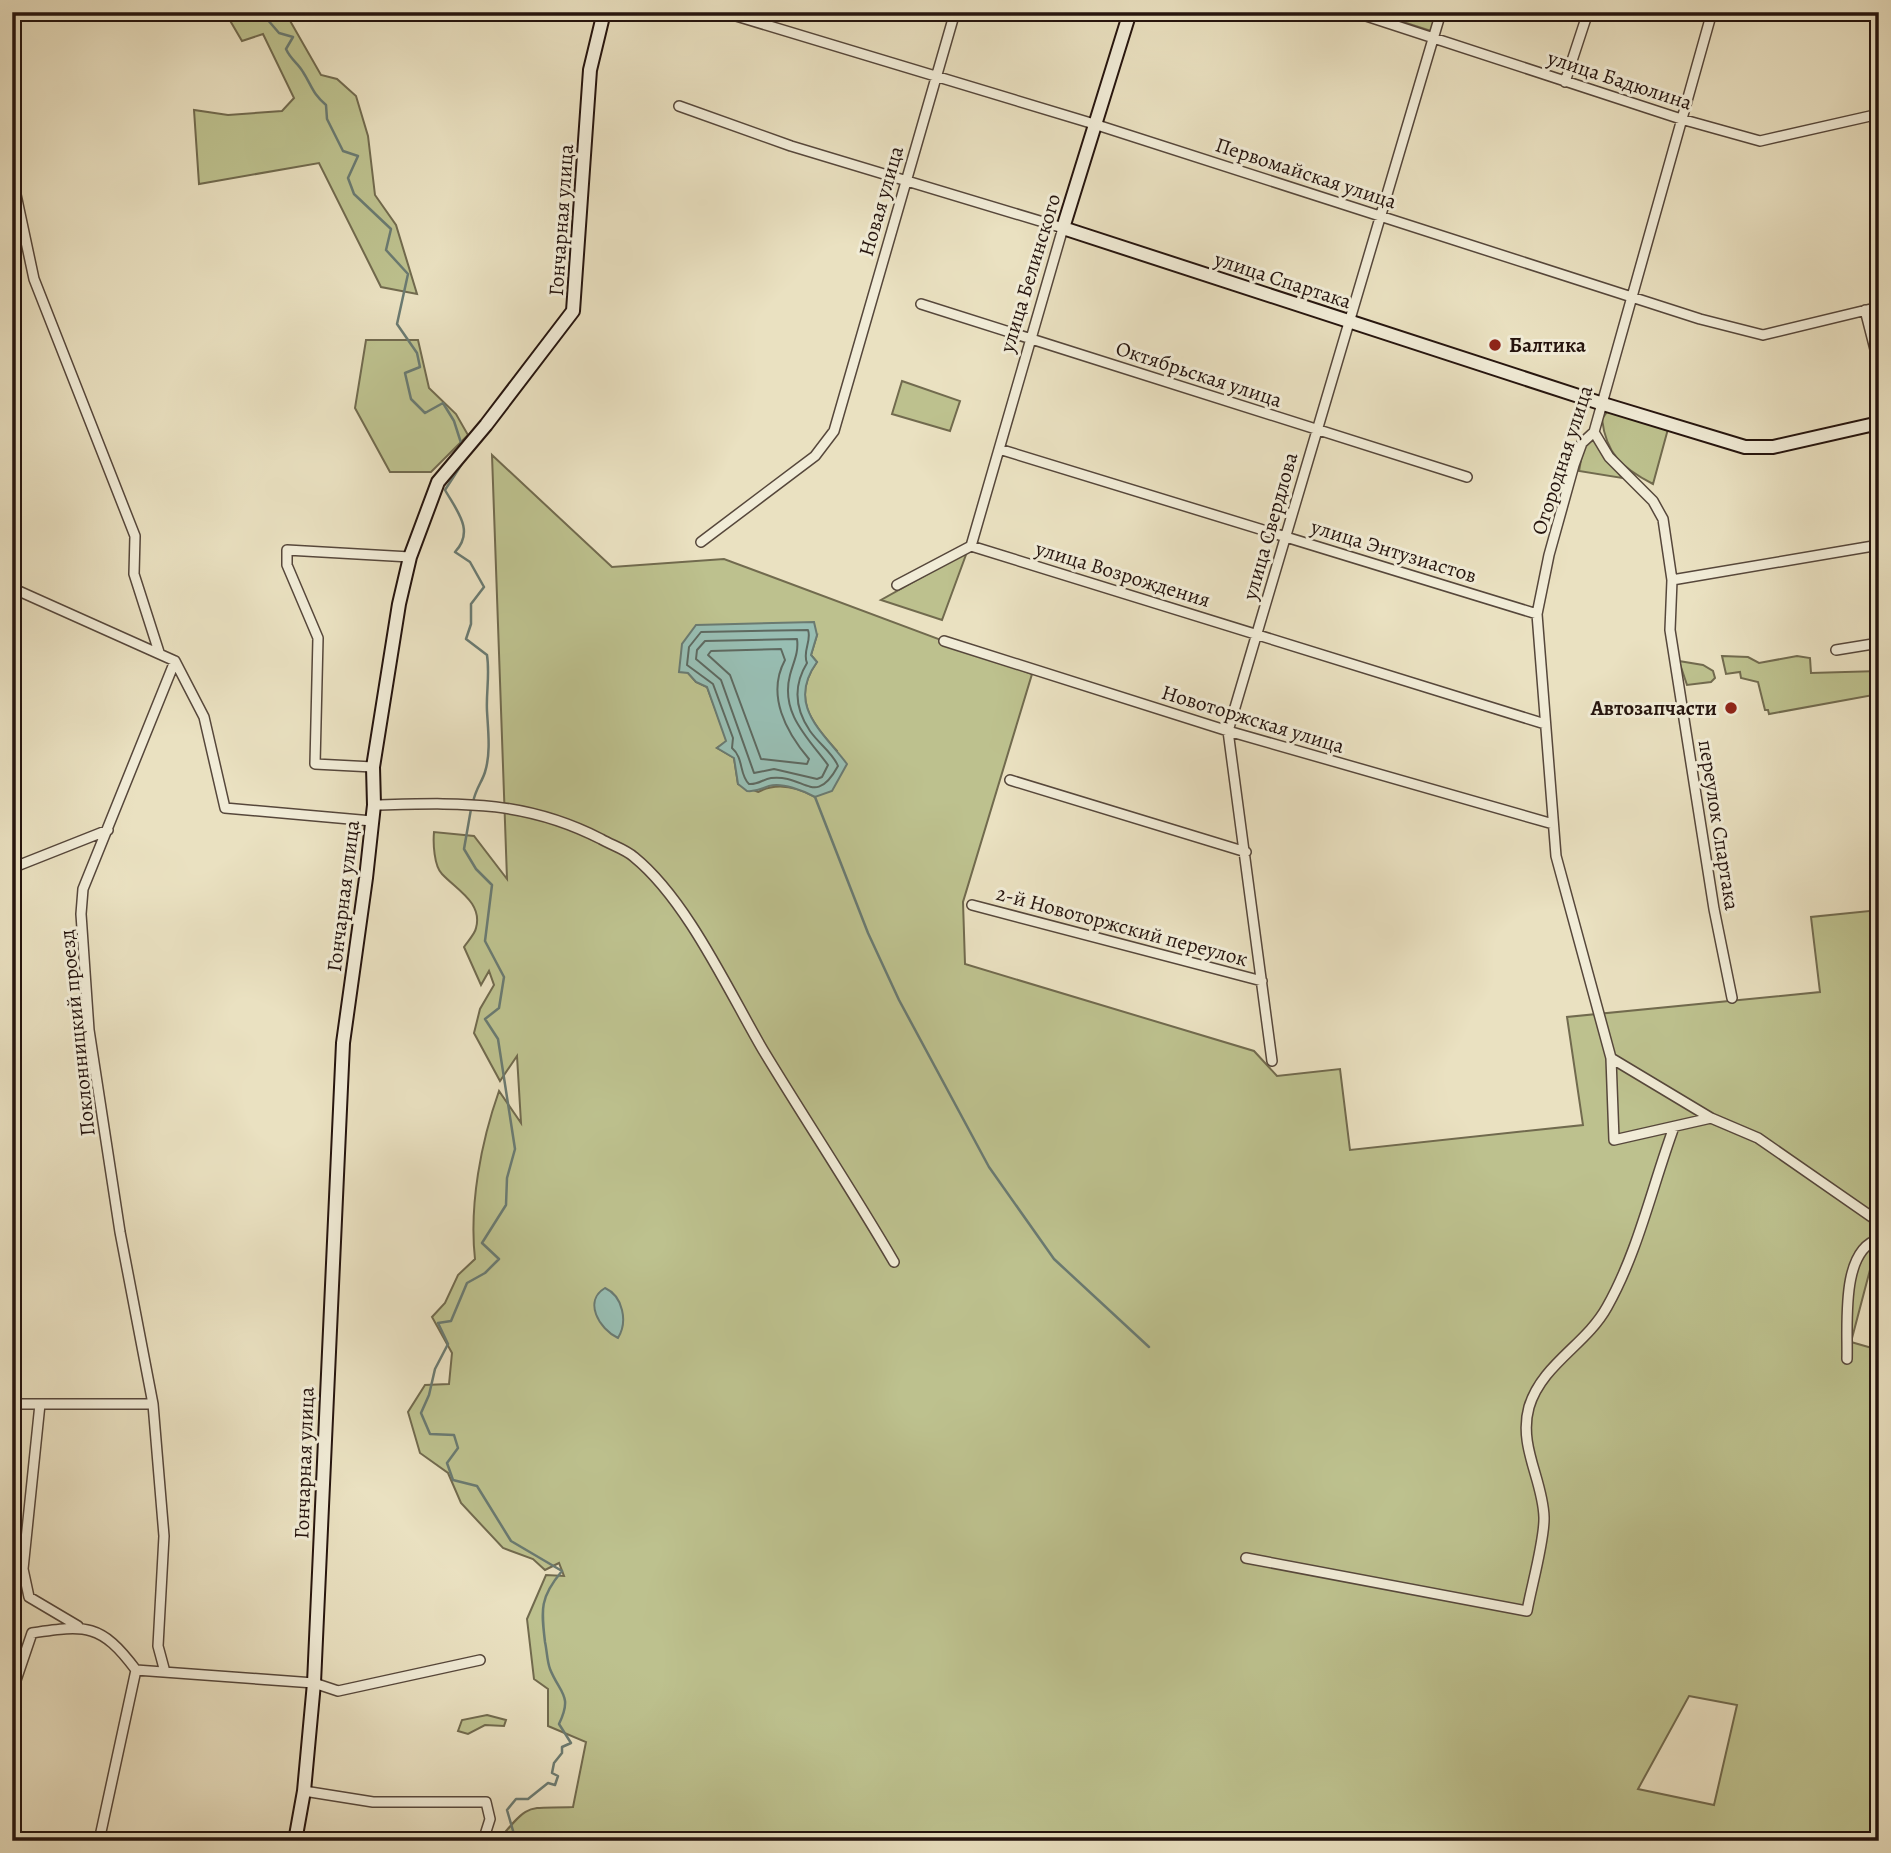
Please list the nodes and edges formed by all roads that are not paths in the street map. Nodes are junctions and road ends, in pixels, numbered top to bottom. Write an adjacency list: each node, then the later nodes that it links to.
1 (604, 12): 37 (street, Гончарная улица)
2 (723, 12): 10 (street, Первомайская улица)
3 (955, 12): 10 (street, Новая улица)
4 (1130, 12): 15 (street, улица Белинского)
5 (1354, 12): 9 (street, улица Бадюлина)
6 (1441, 12): 9 (street, улица Свердлова)
7 (1588, 12): 11 (street)
8 (1712, 12): 14 (street, Огородная улица)
9 (1433, 38): 11 (street, улица Бадюлина); 18 (street, улица Свердлова)
10 (936, 76): 15 (street, Первомайская улица); 17 (street, Новая улица)
11 (1565, 82): 14 (street, улица Бадюлина)
12 (679, 107): 17 (street, улица Спартака)
13 (1879, 114): 14 (street, улица Бадюлина)
14 (1681, 119): 20 (street, Огородная улица)
15 (1094, 124): 18 (street, Первомайская улица); 19 (street, улица Белинского)
16 (12, 176): 46 (street)
17 (905, 181): 19 (street, улица Спартака); 34 (street, Новая улица)
18 (1381, 216): 20 (street, Первомайская улица); 24 (street, улица Свердлова)
19 (1063, 228): 24 (street, улица Спартака); 25 (street, улица Белинского)
20 (1630, 299): 23 (street, Первомайская улица); 27 (street, Огородная улица)
21 (921, 304): 25 (street, Октябрьская улица)
22 (1879, 307): 23 (street, Первомайская улица)
23 (1865, 310): 26 (street)
24 (1349, 322): 27 (street, улица Спартака); 29 (street, улица Свердлова)
25 (1030, 339): 29 (street, Октябрьская улица); 31 (street, улица Белинского)
26 (1879, 365)
27 (1600, 403): 28 (street, улица Спартака); 30 (street, Огородная улица)
28 (1879, 423)
29 (1317, 430): 32 (street, Октябрьская улица); 33 (street, улица Свердлова)
30 (1594, 432): 38 (street, переулок Спартака); 41 (street, Огородная улица)
31 (999, 449): 33 (street, улица Энтузиастов); 36 (street, улица Белинского)
32 (1467, 477)
33 (1286, 536): 41 (street, улица Энтузиастов); 42 (street, улица Свердлова)
34 (701, 542)
35 (1879, 545): 38 (street)
36 (971, 546): 39 (street); 42 (street, улица Возрождения)
37 (410, 557): 50 (street, Гончарная улица); 50 (street)
38 (1672, 580): 60 (street, переулок Спартака)
39 (897, 585)
40 (12, 588): 46 (street)
41 (1538, 614): 48 (street, Огородная улица)
42 (1257, 633): 48 (street, улица Возрождения); 49 (street, улица Свердлова)
43 (944, 641): 49 (street, Новоторжская улица)
44 (1879, 643): 45 (street)
45 (1836, 650)
46 (159, 652): 47 (street)
47 (175, 660): 53 (street); 55 (street, Поклонницкий проезд)
48 (1545, 724): 54 (street, Огородная улица)
49 (1228, 731): 54 (street, Новоторжская улица); 56 (street, улица Свердлова)
50 (373, 768): 52 (street, Гончарная улица)
51 (1010, 779): 56 (street)
52 (374, 805): 53 (street, Гончарная улица); 67 (street)
53 (372, 821): 77 (street, Гончарная улица)
54 (1553, 824): 61 (street, Огородная улица)
55 (107, 830): 57 (street); 71 (street, Поклонницкий проезд)
56 (1246, 852): 59 (street, улица Свердлова)
57 (12, 868)
58 (972, 905): 59 (street, 2-й Новоторжский переулок)
59 (1262, 981): 62 (street, улица Свердлова)
60 (1732, 998)
61 (1611, 1058): 63 (street); 64 (street, Огородная улица)
62 (1272, 1060)
63 (1712, 1118): 64 (street); 65 (street)
64 (1674, 1127): 72 (street)
65 (1879, 1222)
66 (1879, 1239): 68 (street)
67 (894, 1262)
68 (1847, 1359)
69 (12, 1404): 70 (street)
70 (40, 1404): 71 (street); 73 (street)
71 (153, 1404): 76 (street, Поклонницкий проезд)
72 (1246, 1558)
73 (78, 1626): 75 (street); 78 (street)
74 (480, 1660): 77 (street)
75 (136, 1671): 76 (street); 80 (street)
76 (165, 1672): 77 (street)
77 (314, 1683): 79 (street, Гончарная улица)
78 (13, 1689)
79 (304, 1791): 81 (street, Гончарная улица); 82 (street)
80 (99, 1841)
81 (295, 1841)
82 (483, 1841)

